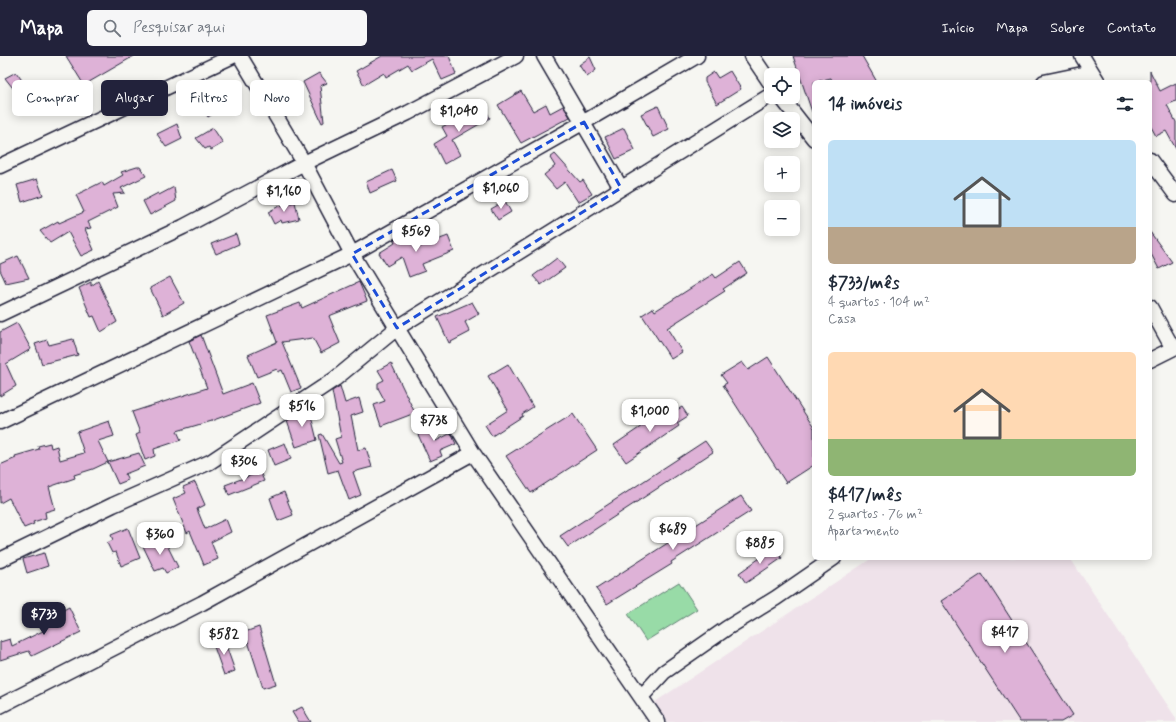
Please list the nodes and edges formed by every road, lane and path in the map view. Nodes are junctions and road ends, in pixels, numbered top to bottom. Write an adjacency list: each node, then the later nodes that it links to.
1 (233, 56): 16 (street)
2 (240, 56): 15 (street)
3 (516, 56): 15 (street)
4 (544, 56): 13 (street)
5 (697, 56): 13 (street)
6 (752, 56): 8 (street)
7 (1082, 56): 9 (street)
8 (764, 74)
9 (1095, 77): 10 (street)
10 (1064, 80)
11 (764, 99): 18 (street)
12 (786, 104): 14 (street)
13 (584, 122): 18 (street); 20 (street)
14 (812, 136)
15 (304, 163): 20 (street); 22 (street)
16 (0, 166)
17 (1153, 170): 19 (street)
18 (621, 188): 23 (street)
19 (1176, 195)
20 (352, 254): 23 (street); 26 (street)
21 (1152, 311): 24 (street)
22 (0, 314)
23 (397, 328): 27 (street); 28 (street)
24 (1176, 347): 25 (street)
25 (1152, 359)
26 (0, 422)
27 (474, 453): 30 (street); 31 (street)
28 (0, 560)
29 (831, 560): 30 (street)
30 (641, 697): 32 (street)
31 (0, 706)
32 (658, 722)

